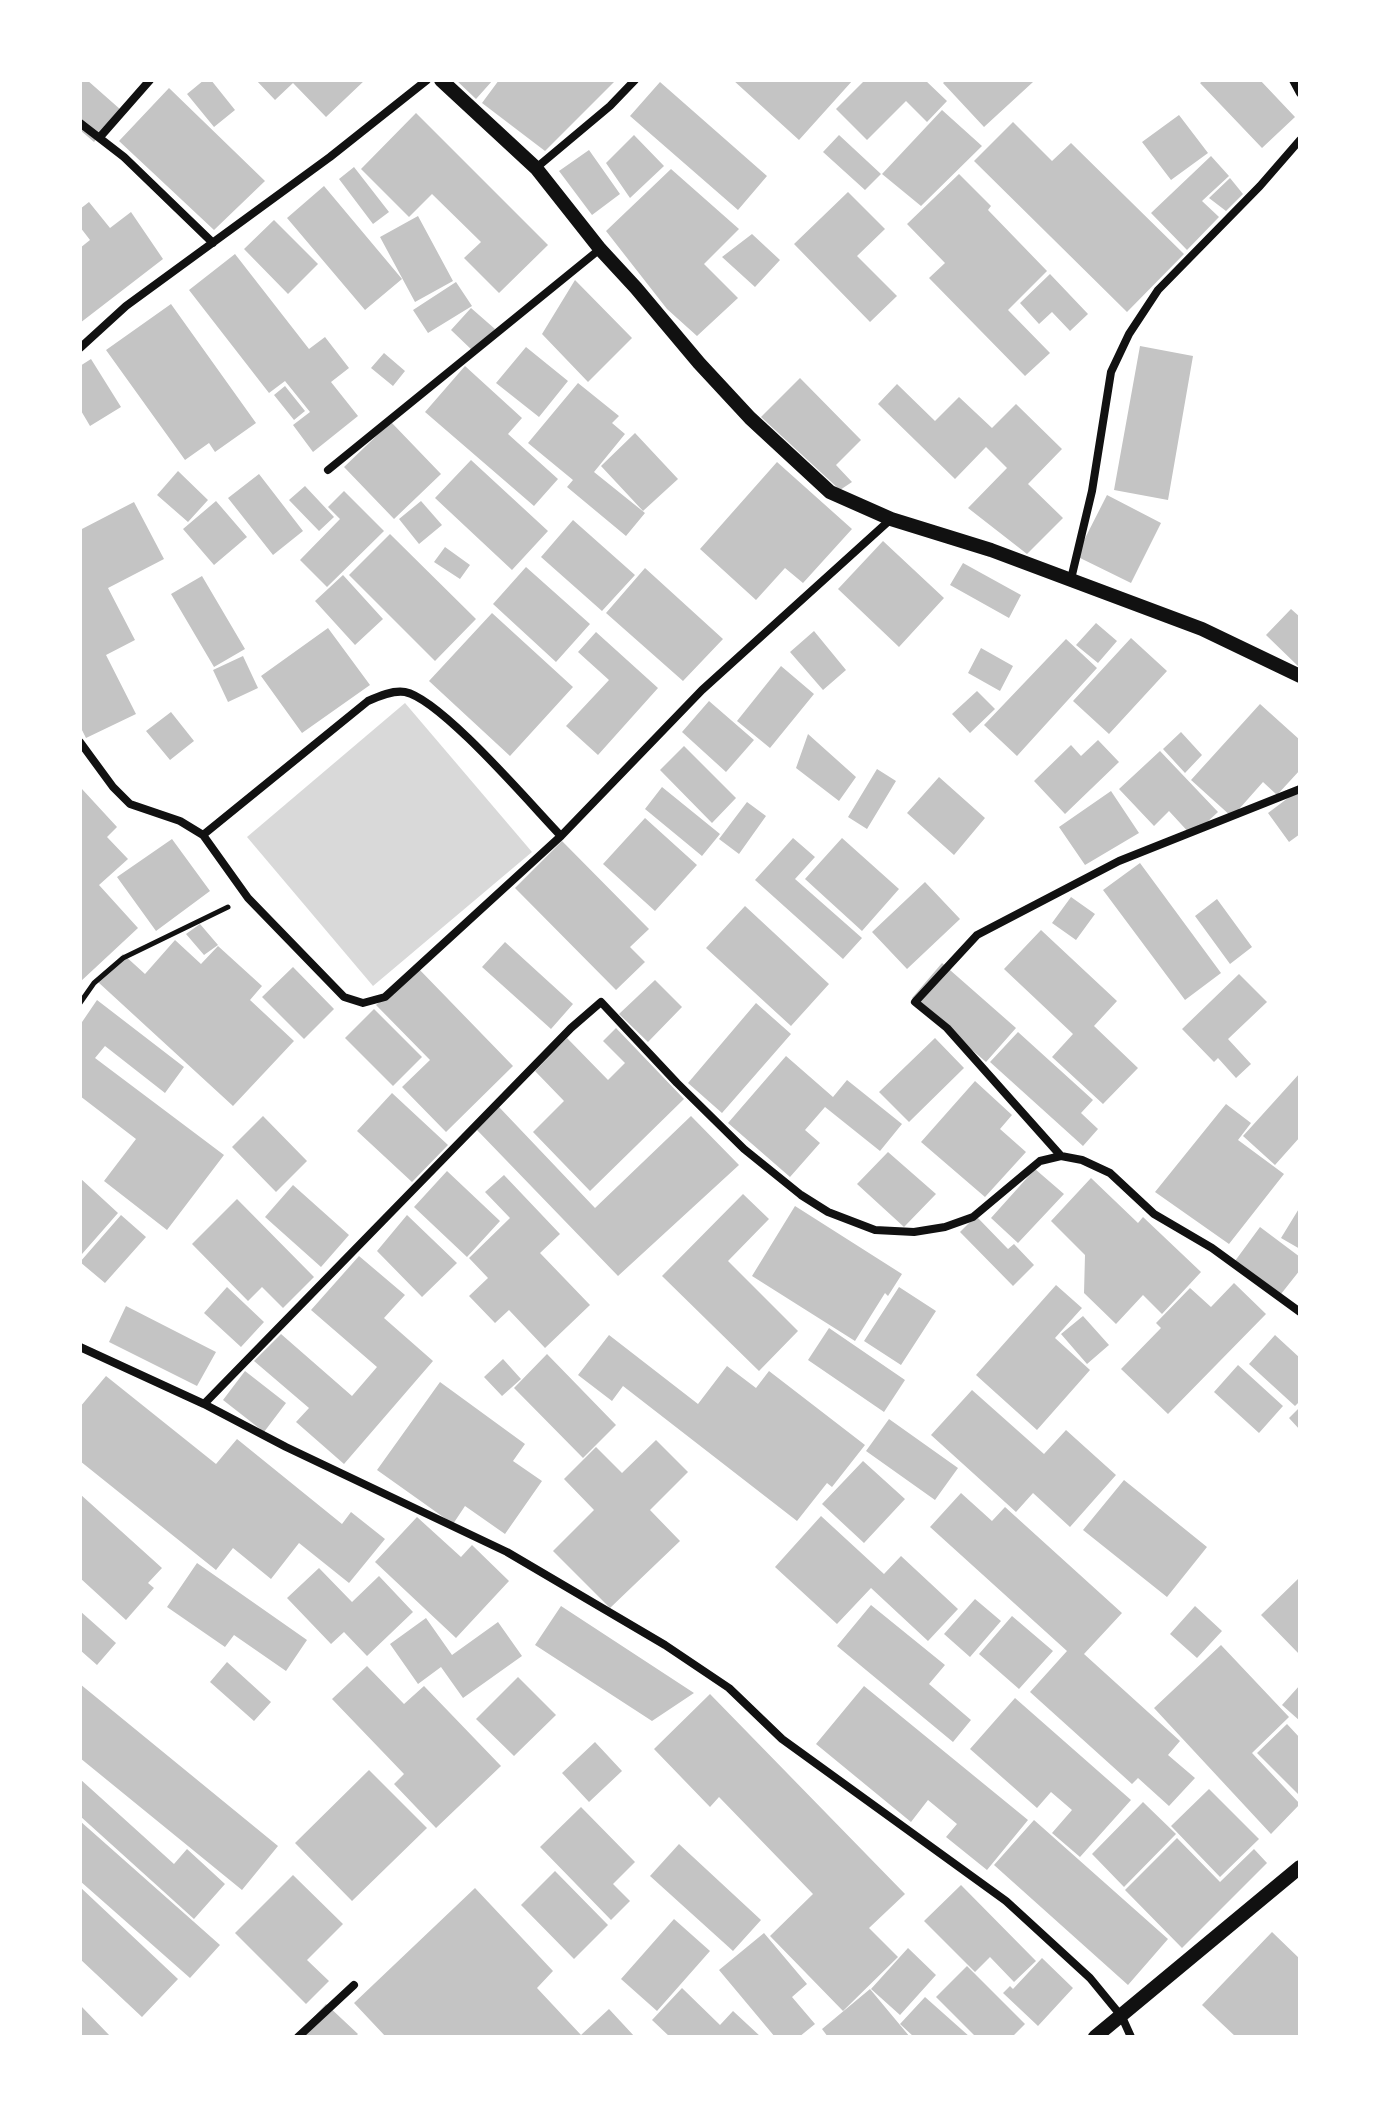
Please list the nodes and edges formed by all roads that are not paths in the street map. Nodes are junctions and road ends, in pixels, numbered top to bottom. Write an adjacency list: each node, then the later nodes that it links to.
1 (150, 80): 8 (street)
2 (427, 80): 11 (street)
3 (441, 80): 10 (street)
4 (635, 80): 10 (street)
5 (1293, 80): 6 (street)
6 (1300, 93)
7 (80, 123): 8 (street)
8 (100, 137): 11 (street)
9 (1300, 140): 16 (street)
10 (536, 168): 12 (street)
11 (213, 243): 13 (street)
12 (600, 249): 14 (street); 15 (street)
13 (80, 348)
14 (328, 470)
15 (891, 519): 16 (street); 21 (street)
16 (1071, 579): 17 (street)
17 (1300, 676)
18 (80, 742): 20 (street)
19 (1300, 789): 22 (street)
20 (203, 835): 21 (street); 21 (street)
21 (561, 836)
22 (1061, 1156): 23 (street); 25 (street)
23 (1300, 1312)
24 (80, 1347): 25 (street)
25 (204, 1404): 28 (street)
26 (1300, 1867): 28 (street)
27 (354, 1985): 29 (street)
28 (1122, 2017): 30 (street); 31 (street)
29 (298, 2037)
30 (1095, 2037)
31 (1131, 2037)

